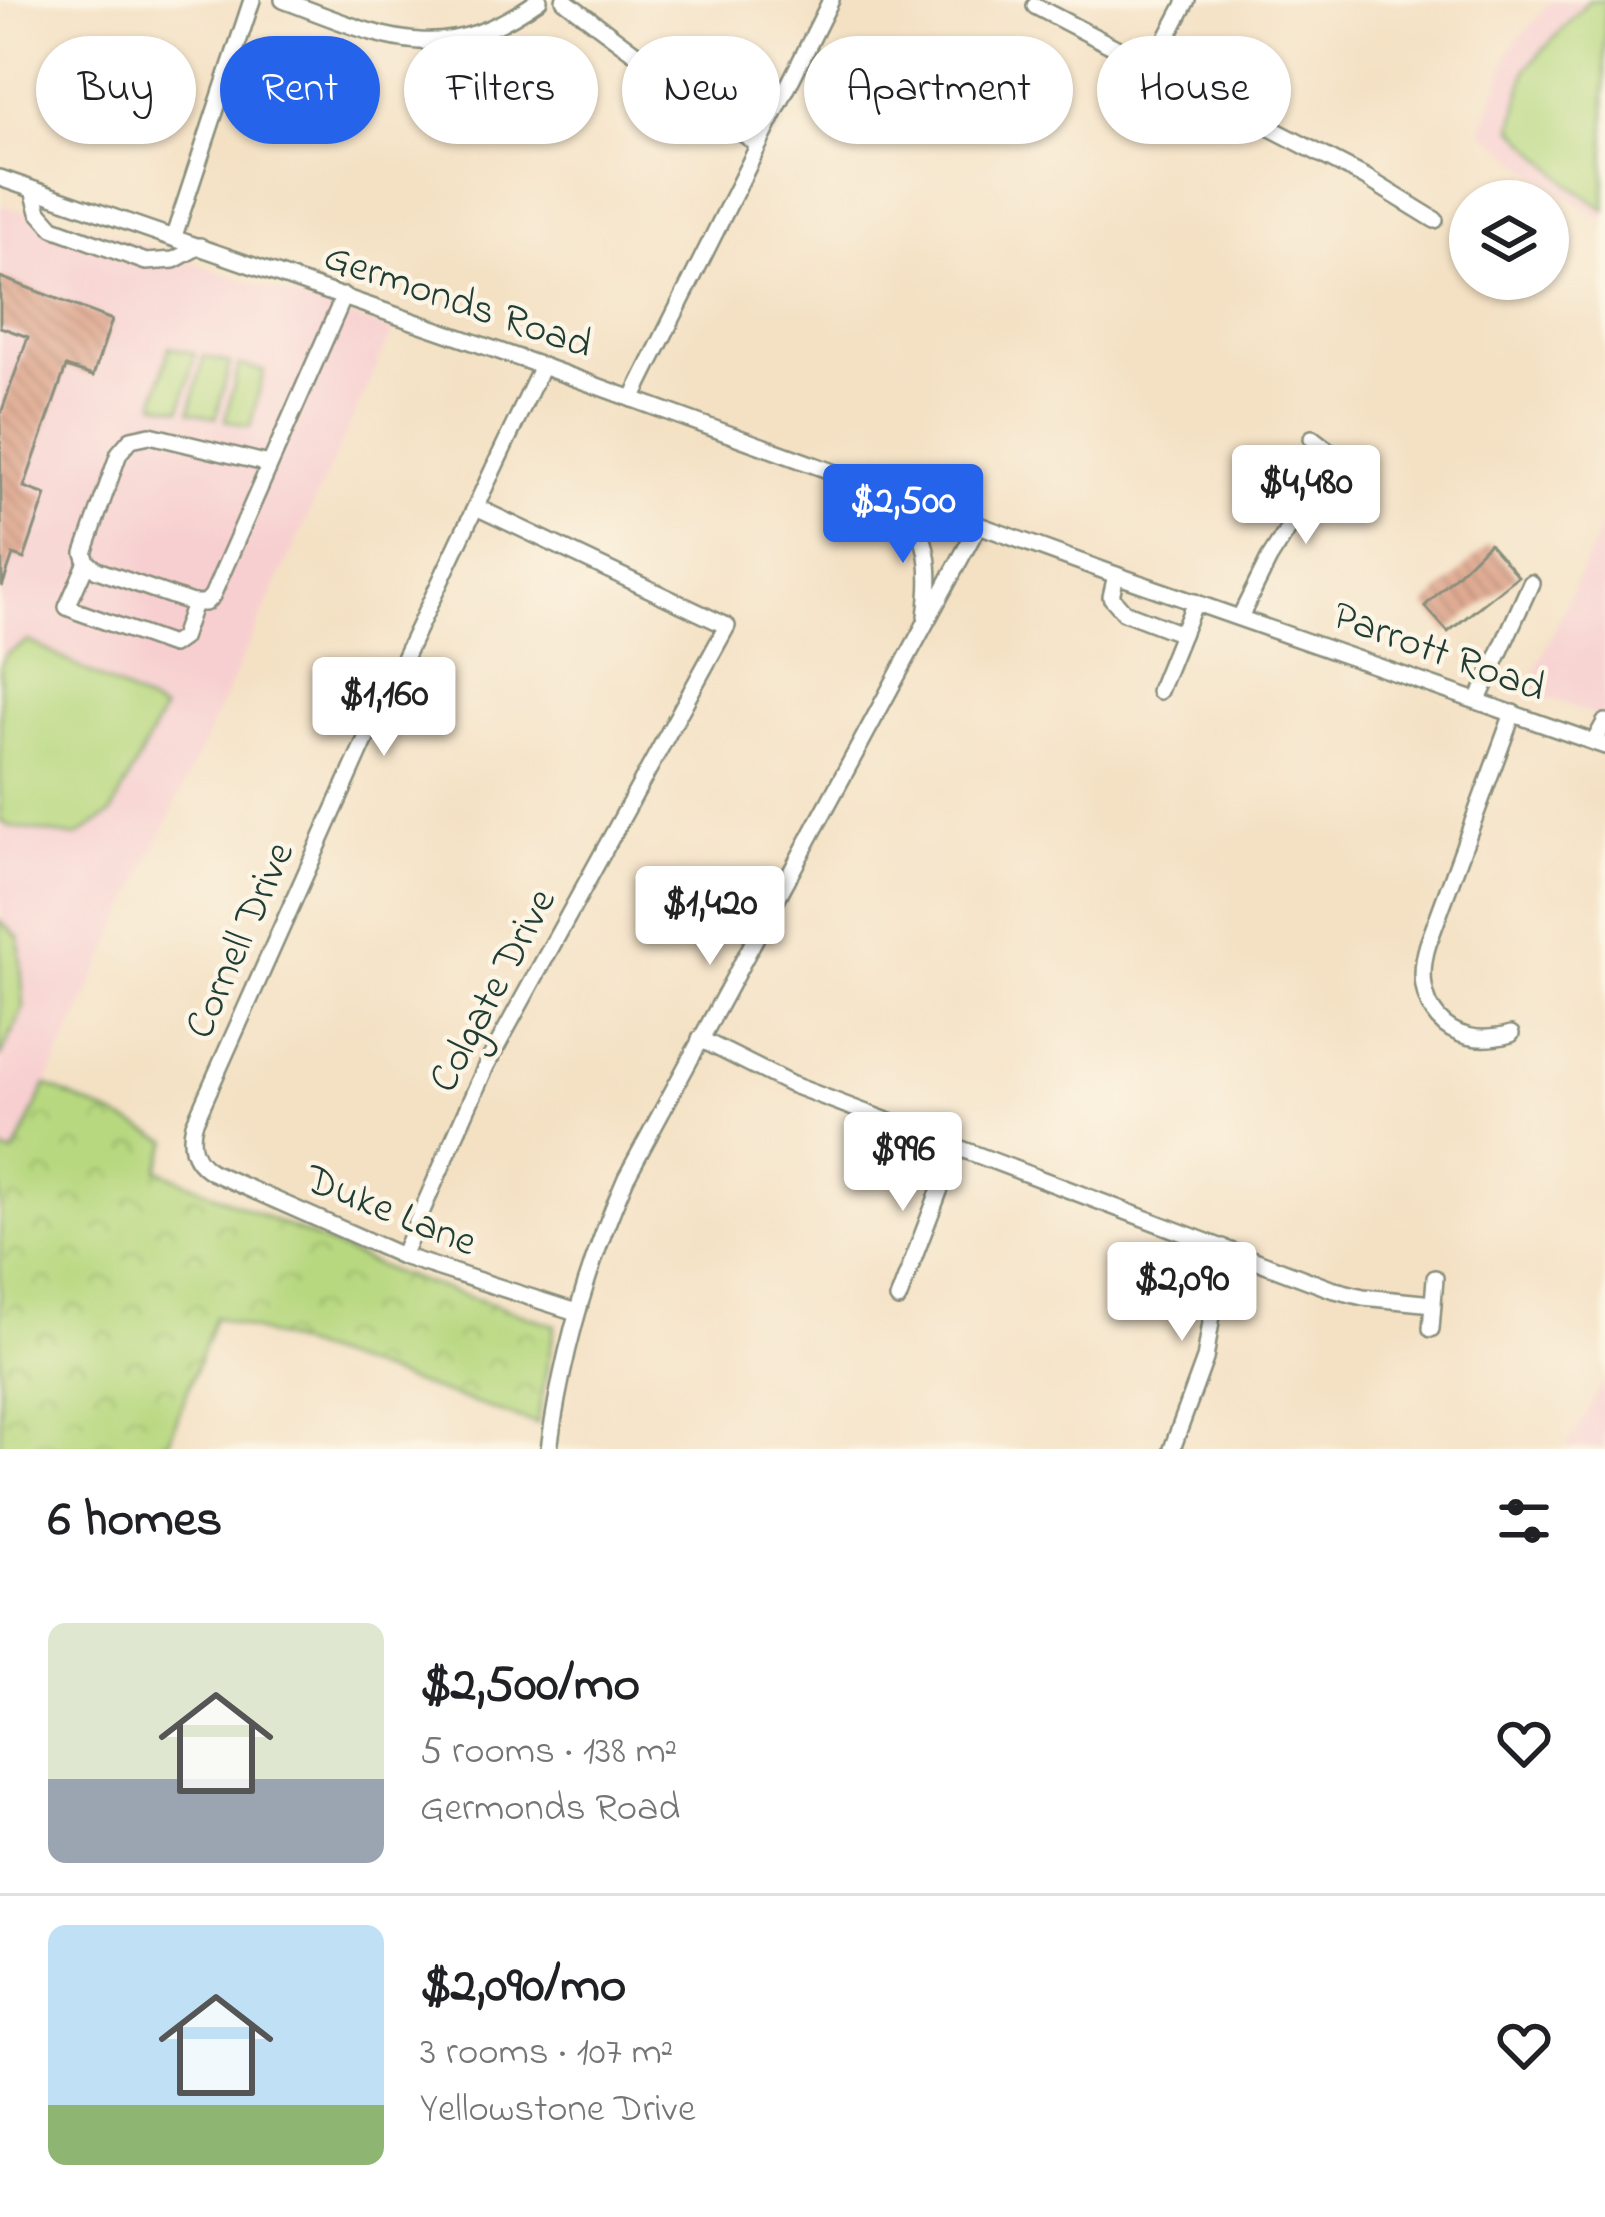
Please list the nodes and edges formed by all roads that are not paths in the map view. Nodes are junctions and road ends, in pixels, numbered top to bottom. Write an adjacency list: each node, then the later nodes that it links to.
1 (252, 0): 17 (street)
2 (283, 0): 3 (street)
3 (539, 0)
4 (564, 0): 10 (street)
5 (831, 0): 11 (street)
6 (1187, 0): 8 (street)
7 (1035, 6): 9 (street)
8 (1168, 36)
9 (1097, 38)
10 (622, 43)
11 (780, 99)
12 (1291, 138): 16 (street)
13 (757, 144): 21 (street)
14 (0, 178): 15 (street, Germonds Road)
15 (33, 190): 17 (street, Germonds Road); 18 (street)
16 (1435, 220)
17 (174, 236): 18 (street, Germonds Road)
18 (200, 246): 19 (street, Germonds Road)
19 (344, 296): 20 (street, Germonds Road); 24 (street)
20 (542, 366): 21 (street, Germonds Road); 27 (street, Cornell Drive)
21 (632, 399): 26 (street, Germonds Road)
22 (1312, 438): 23 (street)
23 (1335, 455): 25 (street); 34 (street)
24 (269, 464): 29 (street); 33 (street)
25 (1357, 472)
26 (891, 494): 28 (street, Germonds Road); 35 (street)
27 (476, 507): 45 (street, Cornell Drive); 47 (street, Colgate Drive)
28 (978, 526): 30 (street, Parrott Road); 35 (street)
29 (87, 562): 33 (street); 33 (street)
30 (1116, 575): 32 (street, Parrott Road); 36 (street)
31 (1532, 583): 38 (street)
32 (1195, 602): 34 (street, Parrott Road); 36 (street)
33 (194, 603)
34 (1240, 616): 38 (street, Parrott Road)
35 (923, 630): 43 (street)
36 (1182, 634): 37 (street)
37 (1159, 691)
38 (1478, 700): 39 (street, Parrott Road)
39 (1513, 713): 41 (street, Parrott Road); 42 (street)
40 (1605, 722): 41 (street)
41 (1600, 744)
42 (1510, 1034)
43 (700, 1039): 44 (street); 51 (street)
44 (956, 1147): 46 (street); 49 (street)
45 (194, 1152): 47 (street, Duke Lane)
46 (1223, 1247): 50 (street); 54 (street)
47 (402, 1256): 51 (street, Duke Lane)
48 (1435, 1278): 50 (street)
49 (898, 1300)
50 (1433, 1304): 52 (street)
51 (576, 1312): 53 (street)
52 (1431, 1329)
53 (549, 1449)
54 (1172, 1449)

